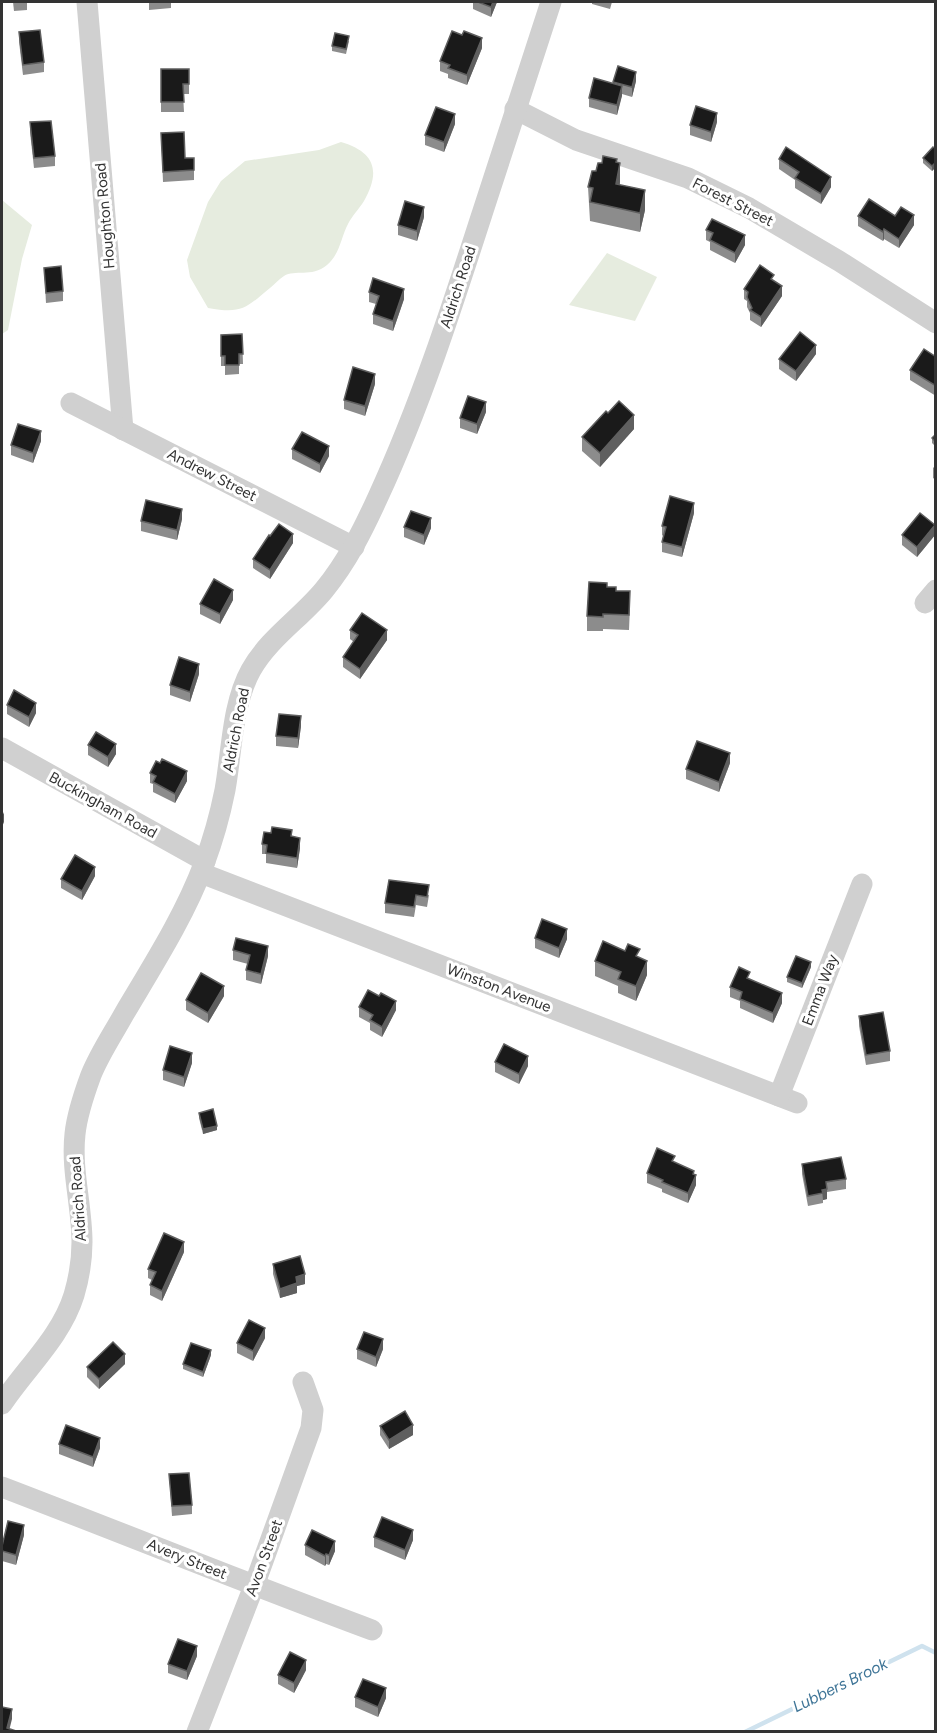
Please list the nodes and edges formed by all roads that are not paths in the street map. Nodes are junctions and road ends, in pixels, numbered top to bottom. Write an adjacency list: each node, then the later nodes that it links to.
1 (87, 2): 6 (street, Houghton Road)
2 (551, 2): 3 (street, Aldrich Road)
3 (515, 110): 4 (street, Forest Street); 7 (street, Aldrich Road)
4 (936, 323)
5 (71, 403): 6 (street, Andrew Street)
6 (123, 430): 7 (street, Andrew Street)
7 (354, 547): 9 (street, Aldrich Road)
8 (2, 748): 9 (street, Buckingham Road)
9 (203, 867): 11 (street, Winston Avenue); 13 (street, Aldrich Road)
10 (862, 884): 11 (street, Emma Way)
11 (788, 1100)
12 (303, 1382): 15 (street, Avon Street)
13 (2, 1404)
14 (2, 1486): 15 (street, Avery Street)
15 (254, 1586): 16 (street, Avery Street); 17 (street, Avon Street)
16 (372, 1630)
17 (197, 1731)

